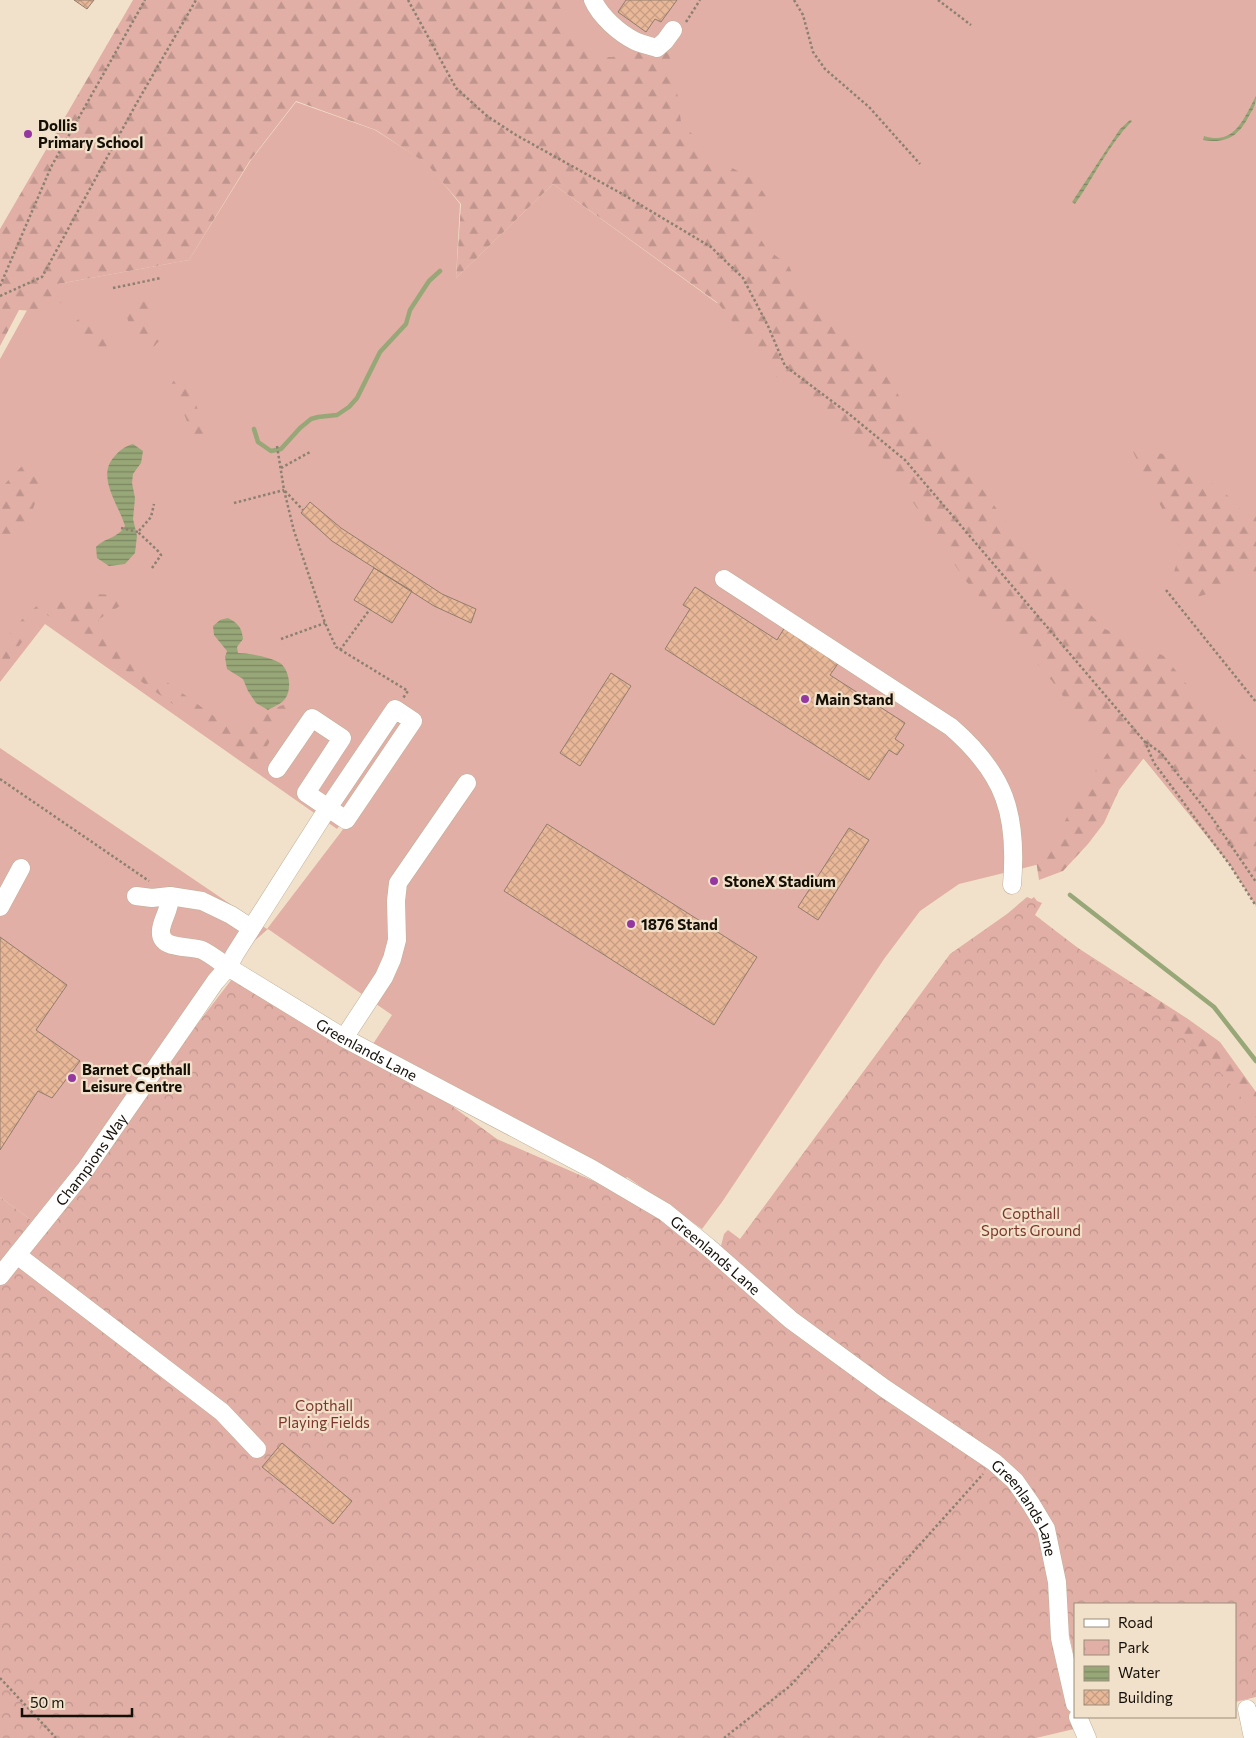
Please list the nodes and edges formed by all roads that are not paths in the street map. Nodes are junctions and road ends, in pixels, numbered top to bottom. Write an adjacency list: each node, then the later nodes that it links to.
1 (593, 0): 2 (street)
2 (678, 28)
3 (724, 579): 10 (street)
4 (342, 738): 5 (street); 6 (street); 8 (street)
5 (365, 753): 8 (street); 8 (street)
6 (277, 769)
7 (467, 783): 16 (street)
8 (328, 808): 14 (street)
9 (21, 868): 13 (street)
10 (1012, 885)
11 (136, 896): 12 (street)
12 (170, 896): 14 (street); 15 (street, Greenlands Lane)
13 (0, 907)
14 (251, 928): 15 (street)
15 (228, 967): 16 (street, Greenlands Lane); 17 (street, Champions Way)
16 (344, 1038): 20 (street, Greenlands Lane)
17 (17, 1255): 18 (street, Champions Way); 19 (street)
18 (0, 1276)
19 (257, 1449)
20 (1074, 1700)
21 (1247, 1709): 24 (street)
22 (1078, 1718): 23 (street)
23 (1087, 1738)
24 (1253, 1738)

